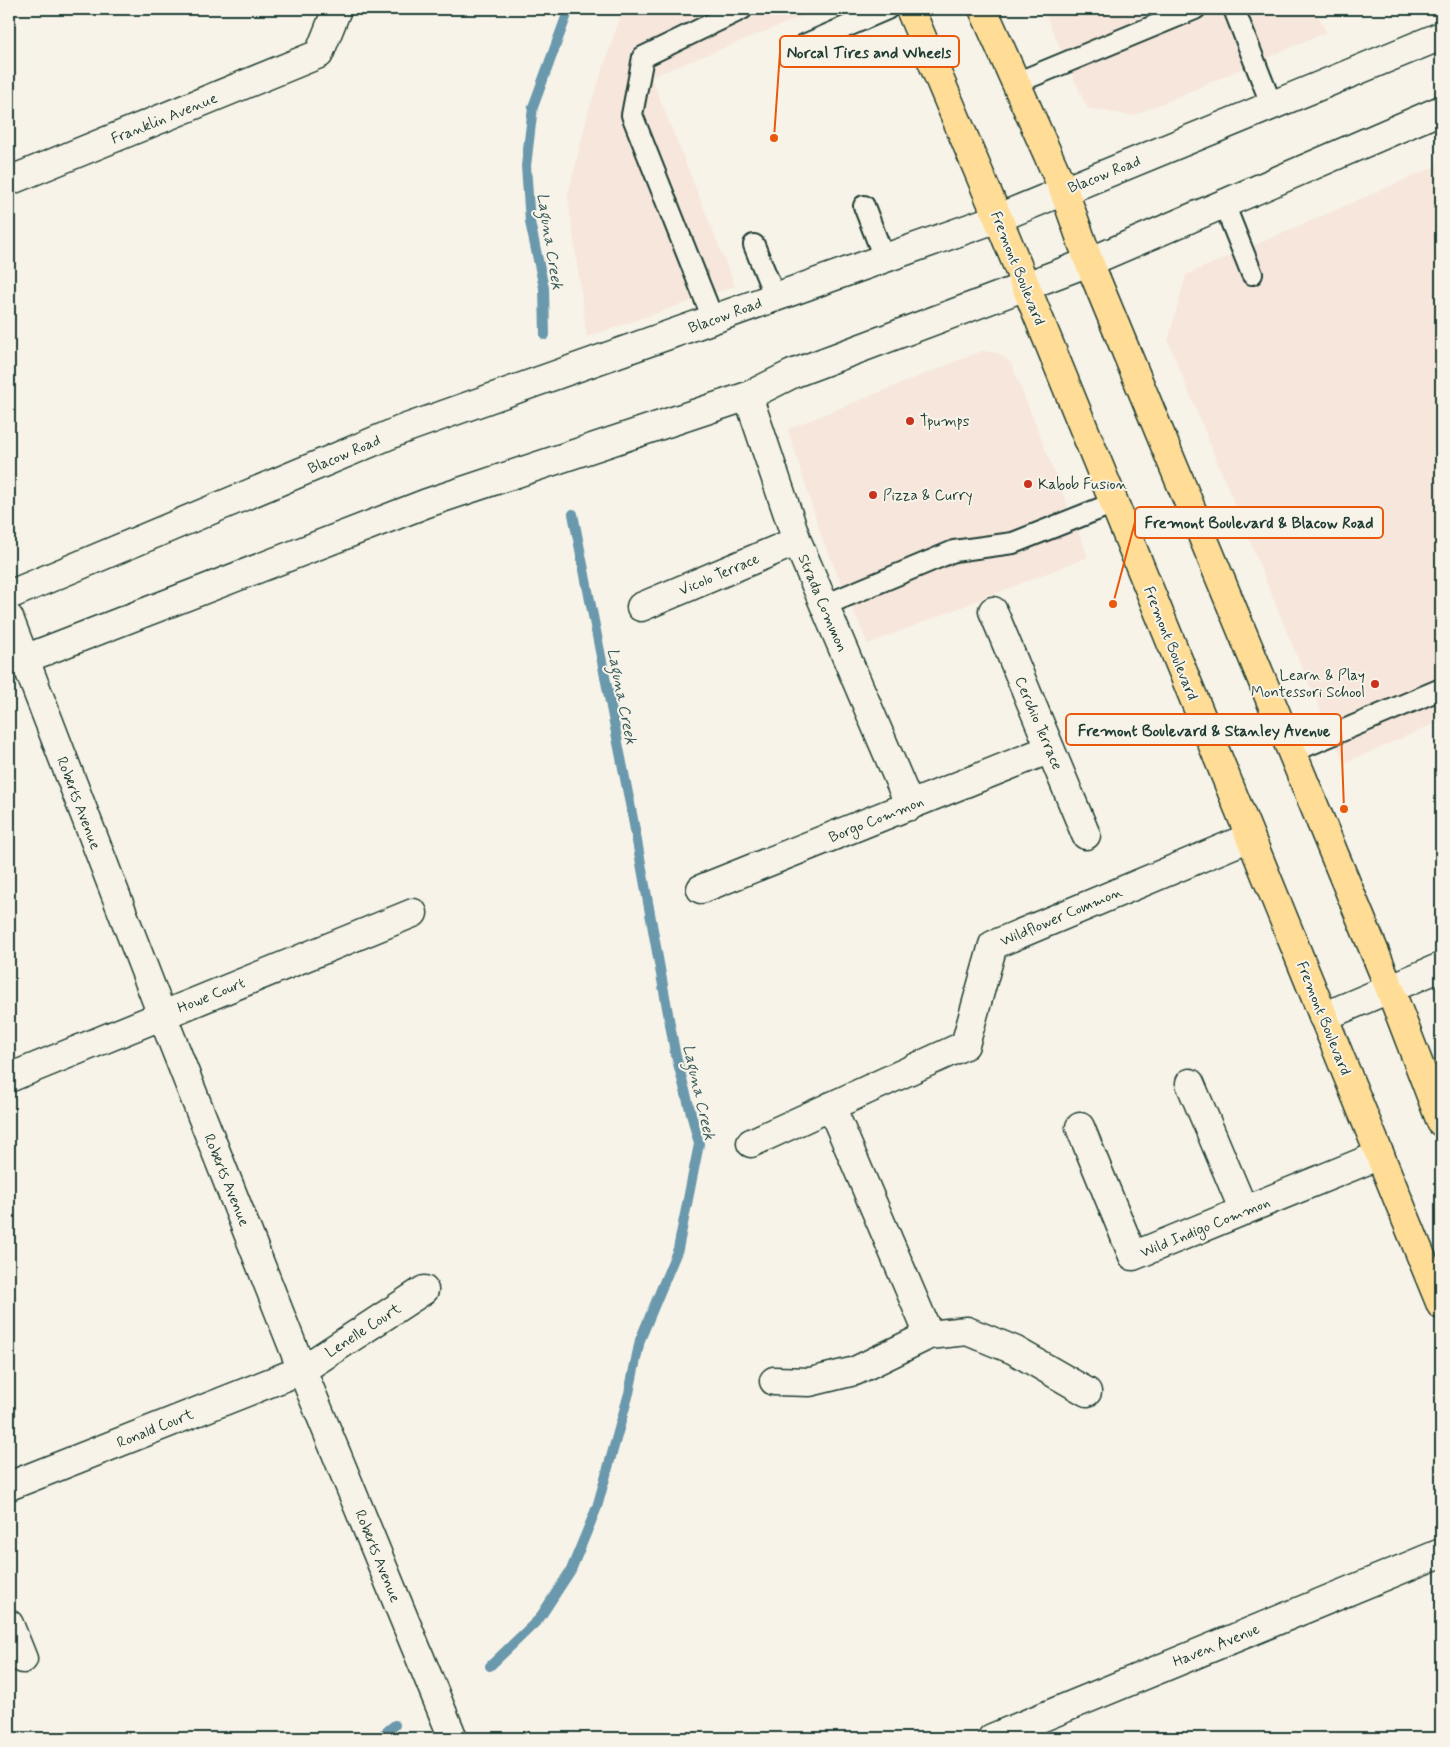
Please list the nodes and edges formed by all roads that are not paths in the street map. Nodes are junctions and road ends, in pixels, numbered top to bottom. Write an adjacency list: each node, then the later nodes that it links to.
1 (337, 9): 13 (street, Franklin Avenue)
2 (742, 9): 24 (lane)
3 (887, 9): 9 (lane)
4 (910, 9): 17 (main road, Fremont Boulevard)
5 (984, 9): 10 (main road)
6 (1195, 9): 10 (lane)
7 (1234, 9): 11 (lane)
8 (1441, 36): 11 (street, Blacow Road)
9 (804, 45)
10 (1016, 83): 14 (main road)
11 (1272, 106): 14 (street, Blacow Road)
12 (1441, 110): 15 (street)
13 (9, 181)
14 (1064, 191): 17 (street, Blacow Road); 20 (main road)
15 (1224, 204): 20 (street); 21 (lane)
16 (864, 206): 19 (lane)
17 (998, 218): 19 (street, Blacow Road); 22 (main road, Fremont Boulevard)
18 (754, 245): 23 (lane)
19 (884, 258): 23 (street, Blacow Road)
20 (1089, 262): 22 (street); 36 (main road)
21 (1252, 274)
22 (1026, 286): 25 (street); 26 (main road, Fremont Boulevard)
23 (775, 297): 24 (street, Blacow Road)
24 (713, 319): 28 (street, Blacow Road)
25 (748, 396): 27 (street, Strada Common); 33 (street)
26 (1114, 503): 29 (lane); 39 (main road, Fremont Boulevard)
27 (797, 541): 29 (street, Strada Common); 30 (street, Vicolo Terrace)
28 (9, 595)
29 (825, 605): 37 (street, Strada Common)
30 (641, 607)
31 (993, 611): 35 (street, Cerchio Terrace)
32 (9, 618): 33 (street, Roberts Avenue)
33 (16, 662): 44 (street, Roberts Avenue)
34 (1441, 688): 36 (lane)
35 (1050, 749): 37 (street, Borgo Common); 38 (street, Cerchio Terrace)
36 (1292, 752): 43 (main road)
37 (910, 806): 40 (street, Borgo Common)
38 (1086, 834)
39 (1250, 837): 45 (main road, Fremont Boulevard); 48 (street, Wildflower Common)
40 (702, 889)
41 (414, 913): 44 (street, Howe Court)
42 (1441, 967): 43 (street)
43 (1390, 989): 45 (street); 49 (main road)
44 (162, 1016): 46 (street, Howe Court); 57 (street, Roberts Avenue)
45 (1324, 1017): 52 (main road, Fremont Boulevard)
46 (9, 1078)
47 (1190, 1083): 53 (street)
48 (831, 1106): 51 (street, Wildflower Common); 56 (street)
49 (1441, 1122)
50 (1080, 1127): 53 (street, Wild Indigo Common)
51 (751, 1143)
52 (1380, 1155): 53 (street, Wild Indigo Common); 55 (main road, Fremont Boulevard)
53 (1244, 1211)
54 (424, 1290): 57 (street, Lenelle Court)
55 (1441, 1305)
56 (929, 1335): 58 (street); 59 (street)
57 (302, 1370): 60 (street, Ronald Court); 64 (street, Roberts Avenue)
58 (774, 1381)
59 (1087, 1392)
60 (9, 1486)
61 (1441, 1553): 65 (street, Haven Avenue)
62 (9, 1624): 63 (street)
63 (23, 1659)
64 (453, 1738)
65 (992, 1738)

